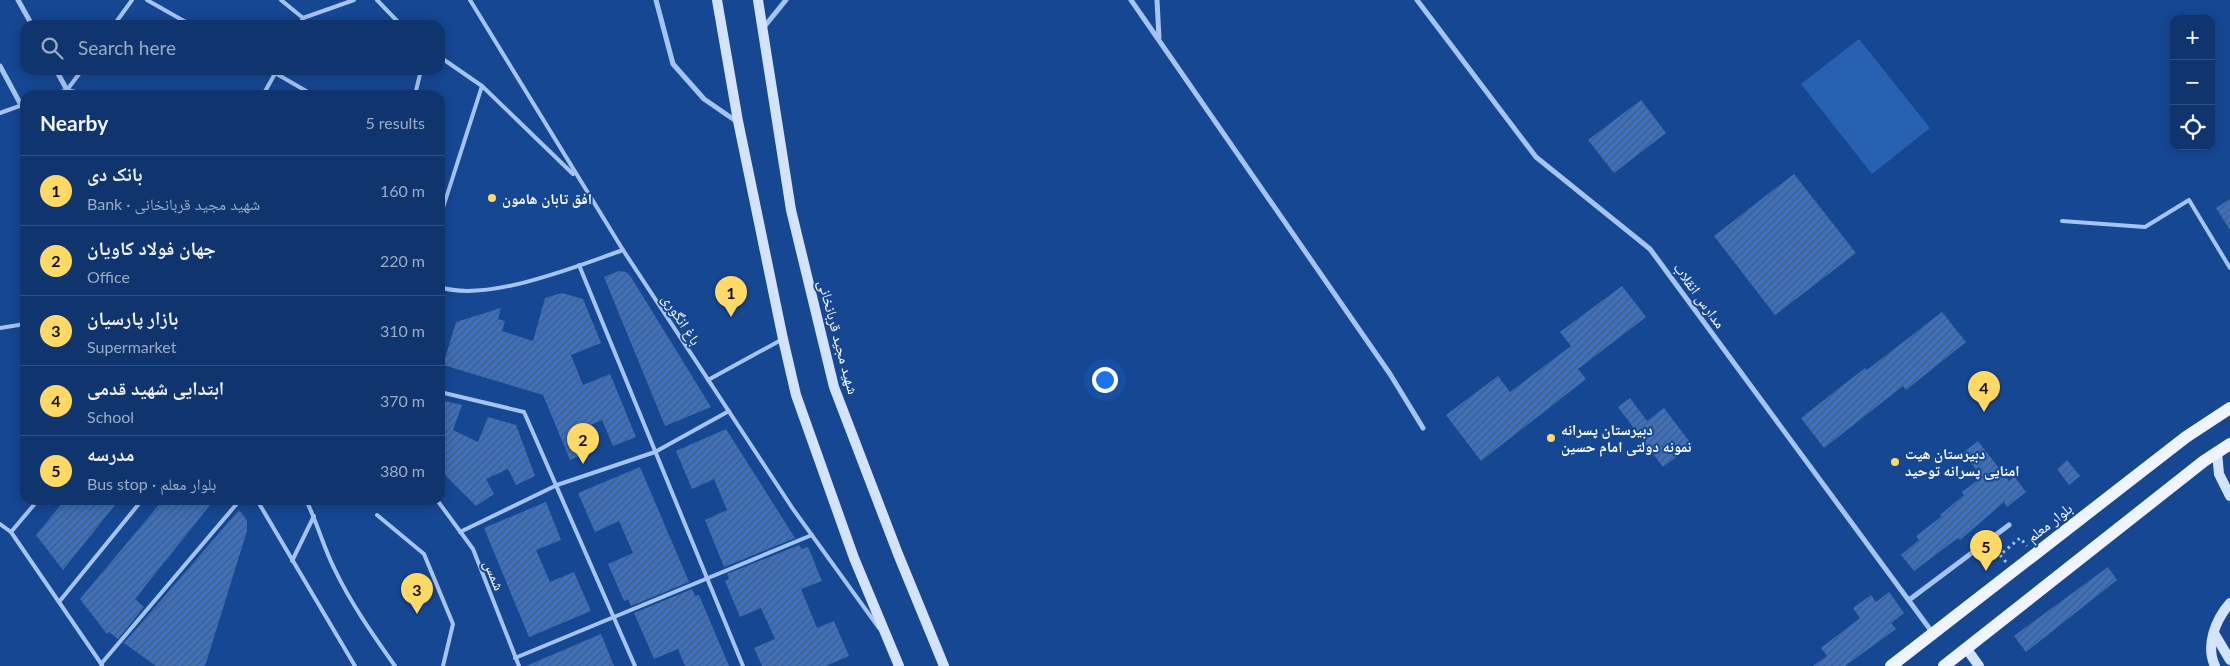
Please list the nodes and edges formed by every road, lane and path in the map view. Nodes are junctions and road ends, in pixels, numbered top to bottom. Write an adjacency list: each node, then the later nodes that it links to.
1 (18, 0): 16 (street)
2 (132, 0): 17 (lane)
3 (147, 0): 18 (lane)
4 (281, 0): 15 (lane)
5 (354, 0): 15 (lane)
6 (377, 0): 19 (lane)
7 (470, 0): 39 (lane, باغ انگوری)
8 (656, 0): 38 (street)
9 (716, 0): 38 (main road)
10 (758, 0): 20 (main road, شهید مجید قربانخانی)
11 (786, 0): 20 (street)
12 (1130, 0): 21 (street)
13 (1157, 0): 21 (street)
14 (1417, 0): 77 (street, مدارس انقلاب)
15 (303, 18)
16 (29, 20)
17 (118, 20)
18 (182, 20)
19 (397, 20)
20 (764, 28): 95 (main road, شهید مجید قربانخانی)
21 (1159, 39): 53 (street)
22 (445, 60): 29 (lane)
23 (0, 66): 35 (street)
24 (59, 75): 30 (street)
25 (79, 75): 31 (lane)
26 (274, 75): 32 (lane)
27 (281, 75): 33 (lane)
28 (420, 75): 34 (lane)
29 (482, 86): 39 (lane); 40 (lane)
30 (67, 90)
31 (71, 90)
32 (266, 90)
33 (305, 90)
34 (416, 90)
35 (20, 100)
36 (20, 106): 37 (lane)
37 (0, 113)
38 (738, 121): 48 (main road)
39 (578, 179): 42 (lane, باغ انگوری)
40 (445, 201)
41 (2062, 221): 44 (lane)
42 (623, 250): 43 (lane); 49 (lane, باغ انگوری)
43 (579, 266): 45 (lane); 55 (lane)
44 (2230, 268)
45 (445, 288)
46 (20, 325): 47 (lane)
47 (0, 328)
48 (783, 339): 49 (lane); 83 (main road)
49 (708, 380): 52 (lane, باغ انگوری)
50 (445, 393): 58 (lane)
51 (2230, 408): 82 (main road, بلوار معلم)
52 (729, 410): 55 (lane); 72 (lane, باغ انگوری)
53 (1423, 428)
54 (2230, 444): 56 (main road)
55 (655, 452): 58 (lane); 76 (lane)
56 (2217, 452): 57 (main road); 84 (main road)
57 (2226, 479): 59 (main road)
58 (557, 485): 71 (lane); 80 (lane)
59 (2230, 496)
60 (34, 505): 70 (lane)
61 (138, 505): 78 (lane)
62 (236, 505): 87 (lane)
63 (260, 505): 75 (lane)
64 (308, 505): 67 (lane)
65 (441, 505): 71 (lane, شمس)
66 (377, 515): 90 (lane)
67 (314, 516): 75 (lane); 89 (lane)
68 (0, 524): 70 (lane)
69 (2009, 525): 77 (street)
70 (11, 532): 78 (lane)
71 (460, 532): 85 (lane, شمس)
72 (812, 536): 76 (lane); 83 (lane, باغ انگوری)
73 (2020, 538): 74 (path)
74 (2000, 554)
75 (292, 561): 88 (lane)
76 (706, 579): 80 (lane); 93 (lane)
77 (1909, 600): 82 (street, مدارس انقلاب)
78 (59, 602): 87 (lane)
79 (2230, 603): 81 (main road)
80 (613, 617): 85 (lane); 92 (lane)
81 (2213, 632): 86 (main road); 99 (main road)
82 (1933, 633): 96 (main road, بلوار معلم)
83 (889, 642): 94 (main road)
84 (1966, 648): 97 (main road); 98 (main road)
85 (515, 658): 91 (lane, شمس)
86 (2230, 660)
87 (102, 665)
88 (354, 666)
89 (394, 666)
90 (443, 666)
91 (519, 666)
92 (636, 666)
93 (743, 666)
94 (899, 666)
95 (944, 666)
96 (1891, 666)
97 (1944, 666)
98 (1980, 666)
99 (2215, 666)

